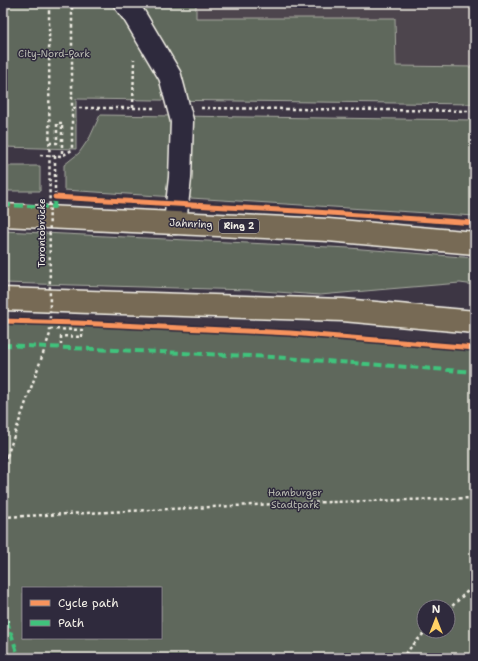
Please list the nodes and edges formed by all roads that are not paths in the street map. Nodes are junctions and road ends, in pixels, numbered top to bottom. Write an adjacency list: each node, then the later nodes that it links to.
1 (125, 3): 3 (lane)
2 (3, 215): 3 (main road, Jahnring / Ring 2)
3 (175, 223): 4 (main road, Jahnring / Ring 2)
4 (475, 243)
5 (3, 299): 6 (main road)
6 (475, 322)

